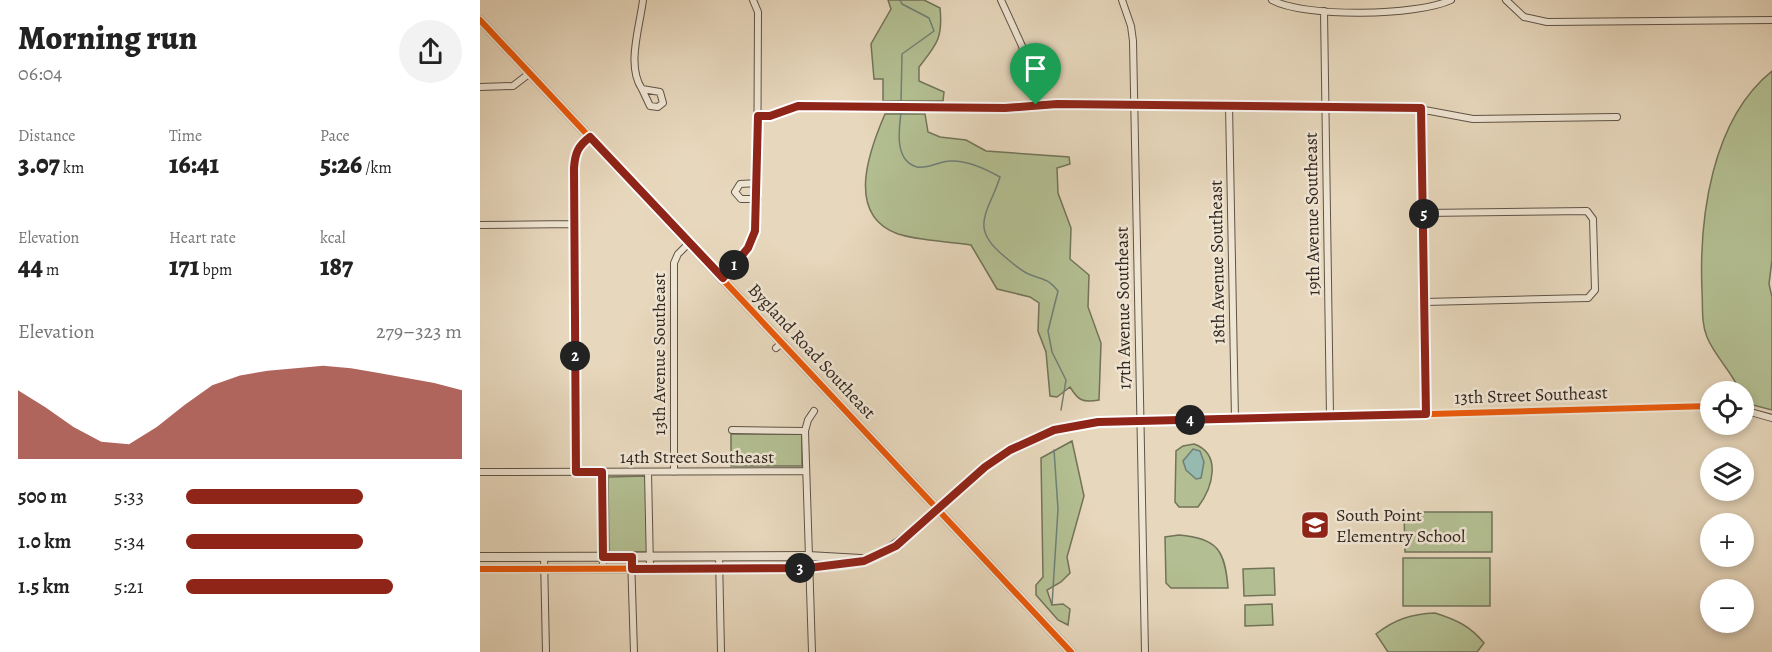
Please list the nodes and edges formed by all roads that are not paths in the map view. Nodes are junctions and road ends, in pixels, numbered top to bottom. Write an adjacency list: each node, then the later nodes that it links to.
1 (643, 0): 13 (street)
2 (753, 0): 19 (street)
3 (1001, 0): 14 (street)
4 (1122, 0): 15 (street, 17th Avenue Southeast)
5 (1272, 0): 8 (street)
6 (1451, 0): 8 (street)
7 (1506, 0): 10 (street)
8 (1324, 11): 17 (street, 19th Avenue Southeast)
9 (480, 20): 11 (street, Bygland Road Southeast)
10 (1772, 20)
11 (530, 73): 12 (street); 21 (street, Bygland Road Southeast)
12 (480, 87)
13 (642, 89)
14 (1036, 105): 15 (street); 19 (street)
15 (1134, 105): 16 (street); 39 (street, 17th Avenue Southeast)
16 (1229, 105): 17 (street); 37 (street, 18th Avenue Southeast)
17 (1325, 105): 18 (street); 36 (street, 19th Avenue Southeast)
18 (1421, 108): 20 (street); 24 (street)
19 (758, 116): 22 (street)
20 (1617, 117)
21 (590, 137): 25 (street); 27 (street, Bygland Road Southeast)
22 (758, 183): 23 (street); 23 (street)
23 (758, 200): 28 (street)
24 (1424, 213): 29 (street); 29 (street)
25 (574, 224): 26 (street); 44 (street)
26 (480, 225)
27 (690, 242): 28 (street, Bygland Road Southeast); 47 (street, 13th Avenue Southeast)
28 (723, 278): 30 (street, Bygland Road Southeast)
29 (1425, 302): 35 (street)
30 (783, 342): 31 (street); 48 (street, Bygland Road Southeast)
31 (776, 348)
32 (1700, 406): 35 (street, 13th Street Southeast)
33 (814, 411): 41 (street)
34 (1754, 413): 38 (street)
35 (1426, 414): 36 (street, 13th Street Southeast)
36 (1330, 416): 37 (street, 13th Street Southeast)
37 (1235, 418): 39 (street, 13th Street Southeast)
38 (1772, 418)
39 (1141, 421): 48 (street, 13th Street Southeast); 69 (street, 17th Avenue Southeast)
40 (732, 430): 41 (street)
41 (805, 431): 42 (street)
42 (806, 471): 47 (street, 14th Street Southeast); 50 (street)
43 (480, 472): 44 (street, 14th Street Southeast)
44 (576, 472): 45 (street, 14th Street Southeast)
45 (602, 472): 46 (street, 14th Street Southeast); 53 (street)
46 (648, 472): 47 (street, 14th Street Southeast); 55 (street)
47 (674, 472)
48 (938, 508): 56 (street); 68 (street, Bygland Road Southeast)
49 (719, 556): 50 (street); 55 (street); 58 (street)
50 (808, 556): 56 (street); 59 (street)
51 (480, 557): 52 (street)
52 (544, 557): 53 (street); 61 (street)
53 (603, 557): 54 (street); 62 (street)
54 (632, 557): 55 (street); 63 (street)
55 (650, 557): 57 (street)
56 (875, 558): 59 (street)
57 (650, 568): 58 (street); 63 (street)
58 (719, 568): 59 (street); 66 (street)
59 (808, 568): 67 (street)
60 (480, 569): 61 (street)
61 (544, 569): 62 (street); 64 (street)
62 (603, 569): 63 (street)
63 (632, 569): 65 (street)
64 (546, 652)
65 (634, 652)
66 (721, 652)
67 (812, 652)
68 (1071, 652)
69 (1145, 652)

